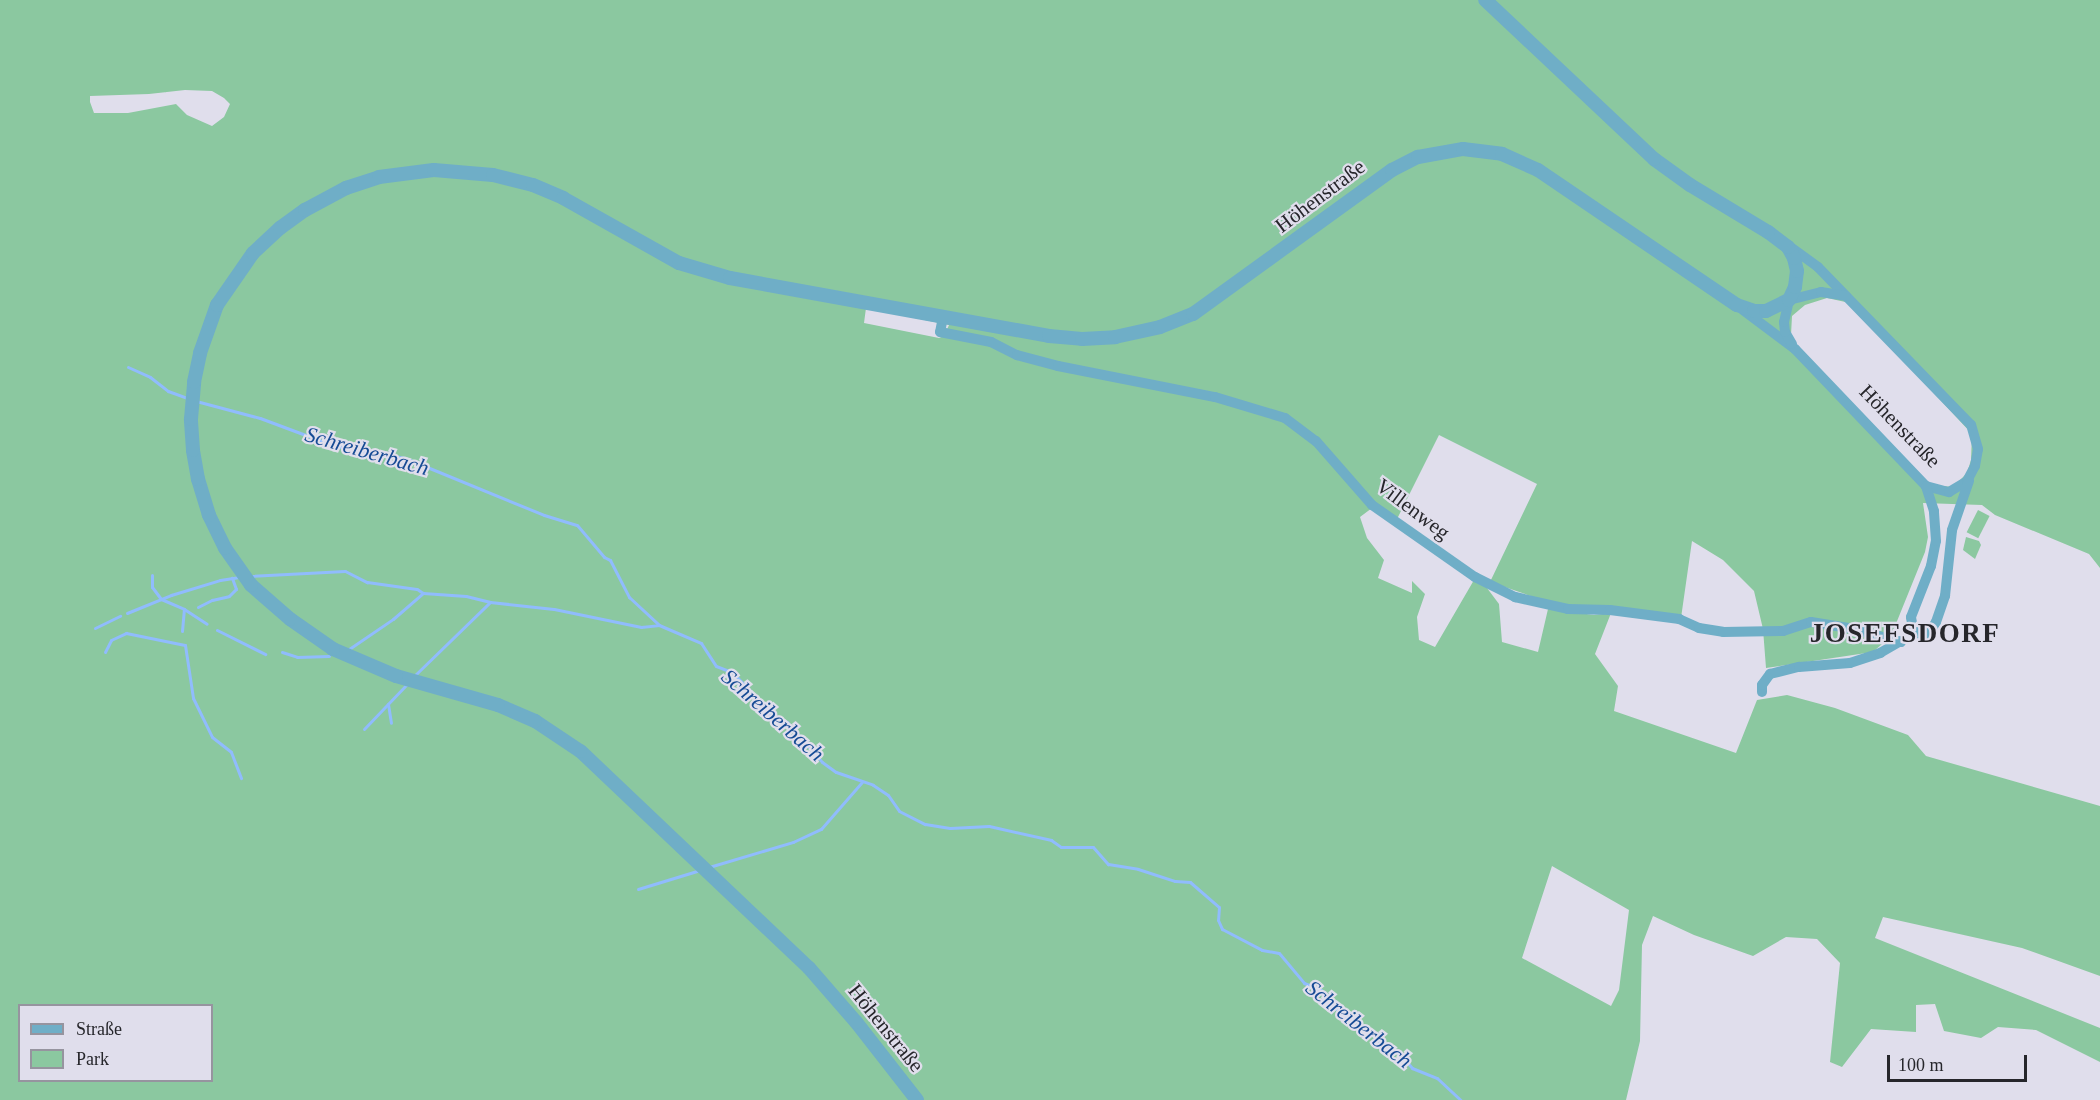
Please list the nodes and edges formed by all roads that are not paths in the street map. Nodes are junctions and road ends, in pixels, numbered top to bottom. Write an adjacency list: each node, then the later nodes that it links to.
1 (1485, 0): 2 (street, Höhenstraße)
2 (1779, 240): 4 (street, Höhenstraße); 5 (street, Höhenstraße)
3 (1723, 296): 5 (street, Höhenstraße); 6 (street, Höhenstraße); 7 (street, Höhenstraße)
4 (1847, 297): 5 (street, Höhenstraße); 8 (street, Höhenstraße)
5 (1789, 300): 7 (street, Höhenstraße)
6 (943, 316): 11 (street, Villenweg); 13 (street, Höhenstraße)
7 (1795, 349): 9 (street, Höhenstraße)
8 (1975, 466): 9 (street, Höhenstraße); 10 (street)
9 (1926, 486): 10 (street)
10 (1914, 633): 11 (street)
11 (1901, 642): 12 (street)
12 (1762, 692)
13 (917, 1100)

